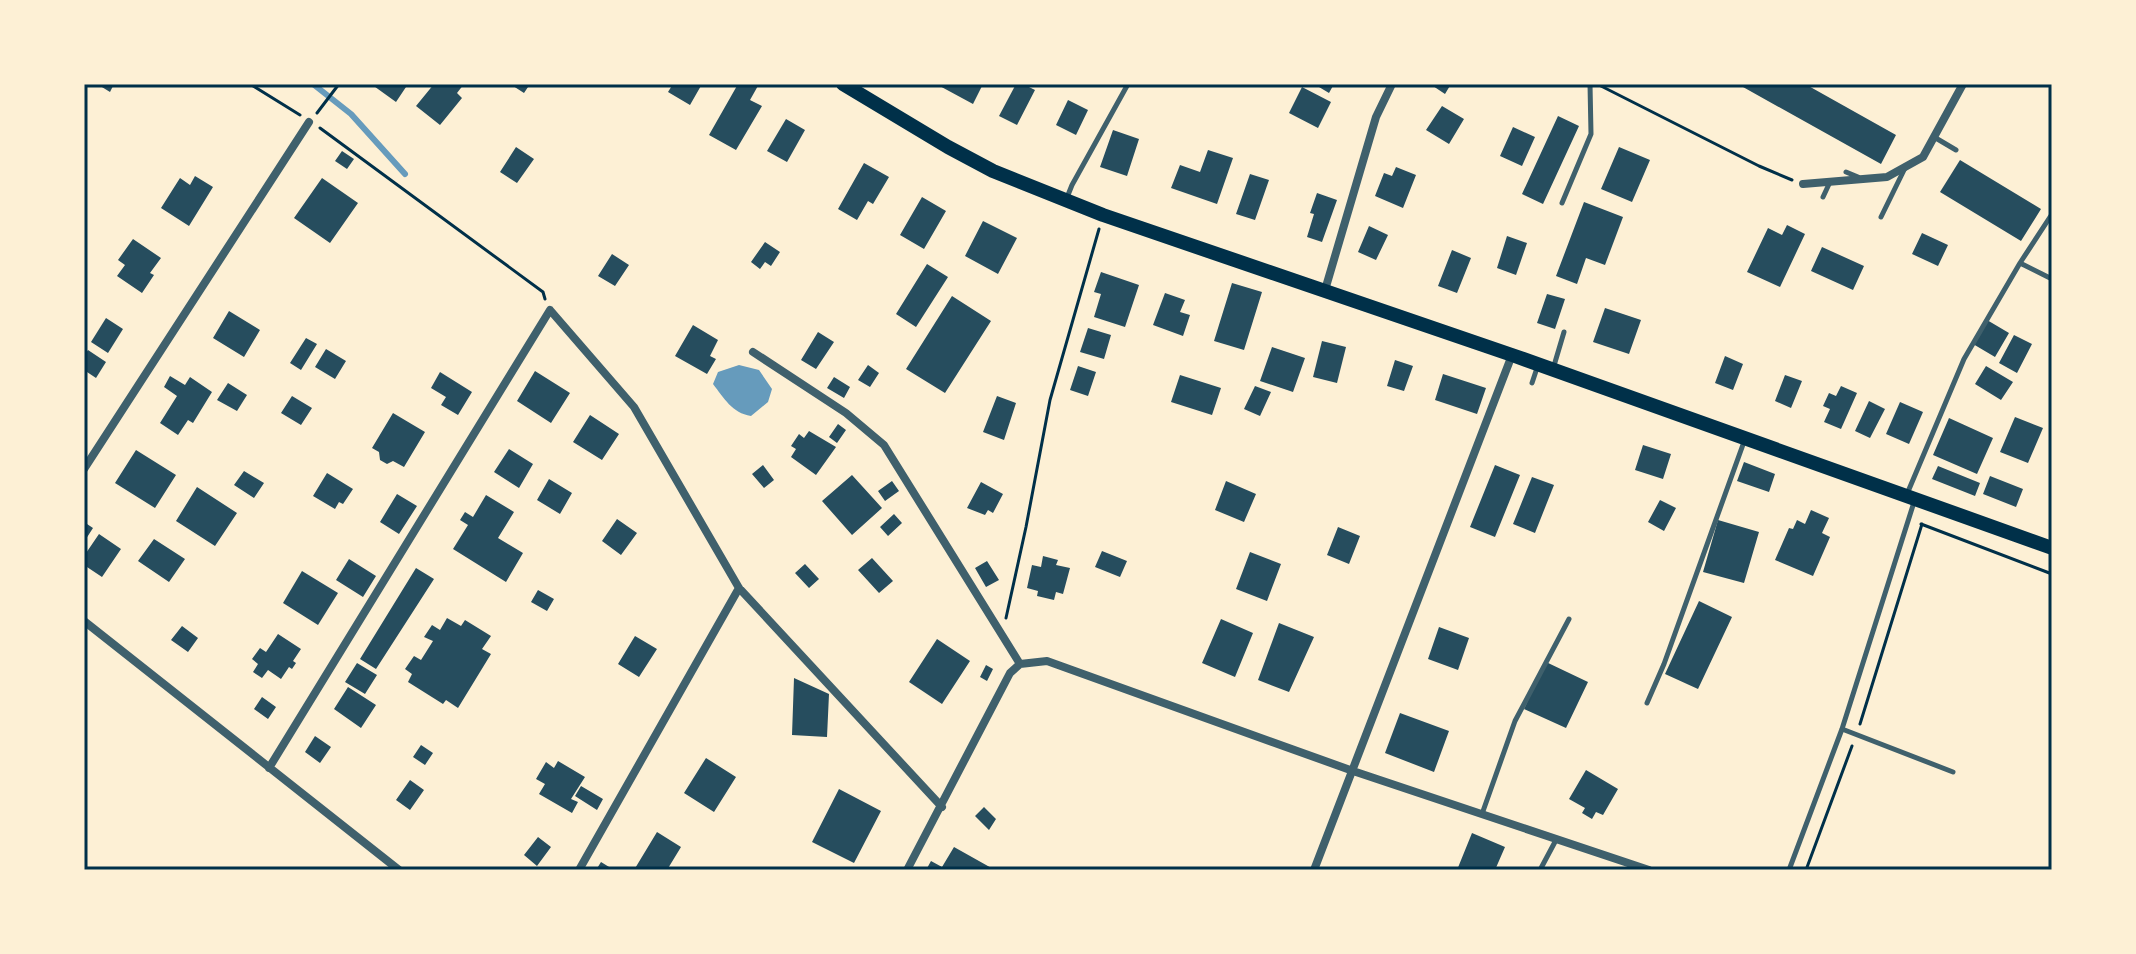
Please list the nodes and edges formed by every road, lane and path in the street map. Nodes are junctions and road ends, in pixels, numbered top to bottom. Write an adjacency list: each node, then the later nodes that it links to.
1 (250, 84): 9 (path)
2 (339, 84): 9 (path)
3 (843, 84): 18 (main road)
4 (1128, 84): 18 (lane)
5 (1392, 84): 25 (street)
6 (1590, 84): 19 (lane)
7 (1598, 84): 16 (path)
8 (1963, 84): 10 (street)
9 (312, 119): 26 (path); 33 (street)
10 (1934, 137): 11 (lane); 12 (street)
11 (1956, 150)
12 (1906, 167): 14 (street); 22 (lane)
13 (1846, 172): 14 (lane)
14 (1862, 179): 15 (street)
15 (1830, 182): 16 (street); 17 (lane)
16 (1803, 184)
17 (1823, 197)
18 (1066, 201): 21 (main road)
19 (1562, 203)
20 (2052, 214): 23 (lane)
21 (1103, 215): 25 (main road); 40 (path)
22 (1881, 217)
23 (2020, 263): 24 (lane); 34 (lane)
24 (2052, 279)
25 (1325, 290): 29 (main road)
26 (550, 310): 37 (street); 45 (street)
27 (1564, 332): 30 (lane)
28 (753, 352): 40 (street)
29 (1512, 355): 30 (main road); 46 (street)
30 (1545, 367): 31 (lane); 32 (main road)
31 (1532, 383)
32 (1745, 438): 34 (main road); 42 (lane)
33 (84, 469)
34 (1910, 497): 35 (main road); 43 (lane)
35 (2052, 548)
36 (2052, 574): 44 (path)
37 (739, 588): 48 (street); 52 (street)
38 (1569, 619): 49 (lane)
39 (84, 621): 45 (street)
40 (1001, 637): 41 (street)
41 (1020, 664): 46 (street); 48 (street)
42 (1647, 703)
43 (1842, 729): 44 (lane); 57 (lane)
44 (1857, 735): 47 (lane); 58 (path)
45 (269, 768): 51 (street)
46 (1353, 771): 49 (street); 54 (street)
47 (1953, 772)
48 (942, 807): 53 (street)
49 (1482, 814): 50 (street)
50 (1556, 839): 55 (lane); 56 (street)
51 (399, 870)
52 (579, 870)
53 (907, 870)
54 (1314, 870)
55 (1540, 870)
56 (1649, 870)
57 (1789, 870)
58 (1806, 870)

